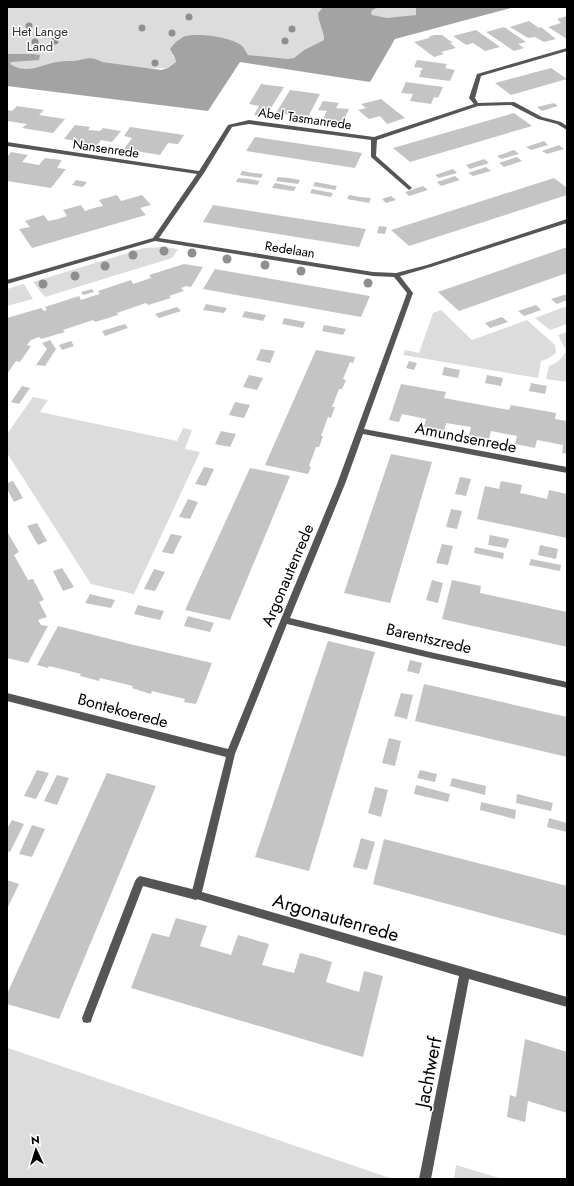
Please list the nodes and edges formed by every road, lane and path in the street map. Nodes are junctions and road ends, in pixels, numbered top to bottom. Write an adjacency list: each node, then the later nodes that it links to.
1 (567, 49): 2 (street)
2 (477, 105): 3 (street); 4 (street)
3 (567, 128)
4 (374, 139): 6 (street, Abel Tasmanrede); 7 (street)
5 (7, 144): 6 (street, Nansenrede)
6 (201, 173): 9 (street, Abel Tasmanrede)
7 (409, 188)
8 (567, 221): 10 (street, Redelaan)
9 (155, 239): 10 (street, Redelaan); 11 (street, Redelaan)
10 (396, 275): 12 (street, Argonautenrede)
11 (7, 282)
12 (361, 431): 13 (street, Amundsenrede); 14 (street, Argonautenrede)
13 (567, 470)
14 (285, 620): 15 (street, Barentszrede); 17 (street, Argonautenrede)
15 (567, 685)
16 (7, 697): 17 (street, Bontekoerede)
17 (231, 754): 18 (street, Argonautenrede)
18 (196, 895): 19 (street, Argonautenrede); 21 (street, Argonautenrede)
19 (465, 972): 20 (street); 22 (street, Jachtwerf)
20 (567, 1002)
21 (87, 1018)
22 (425, 1179)

